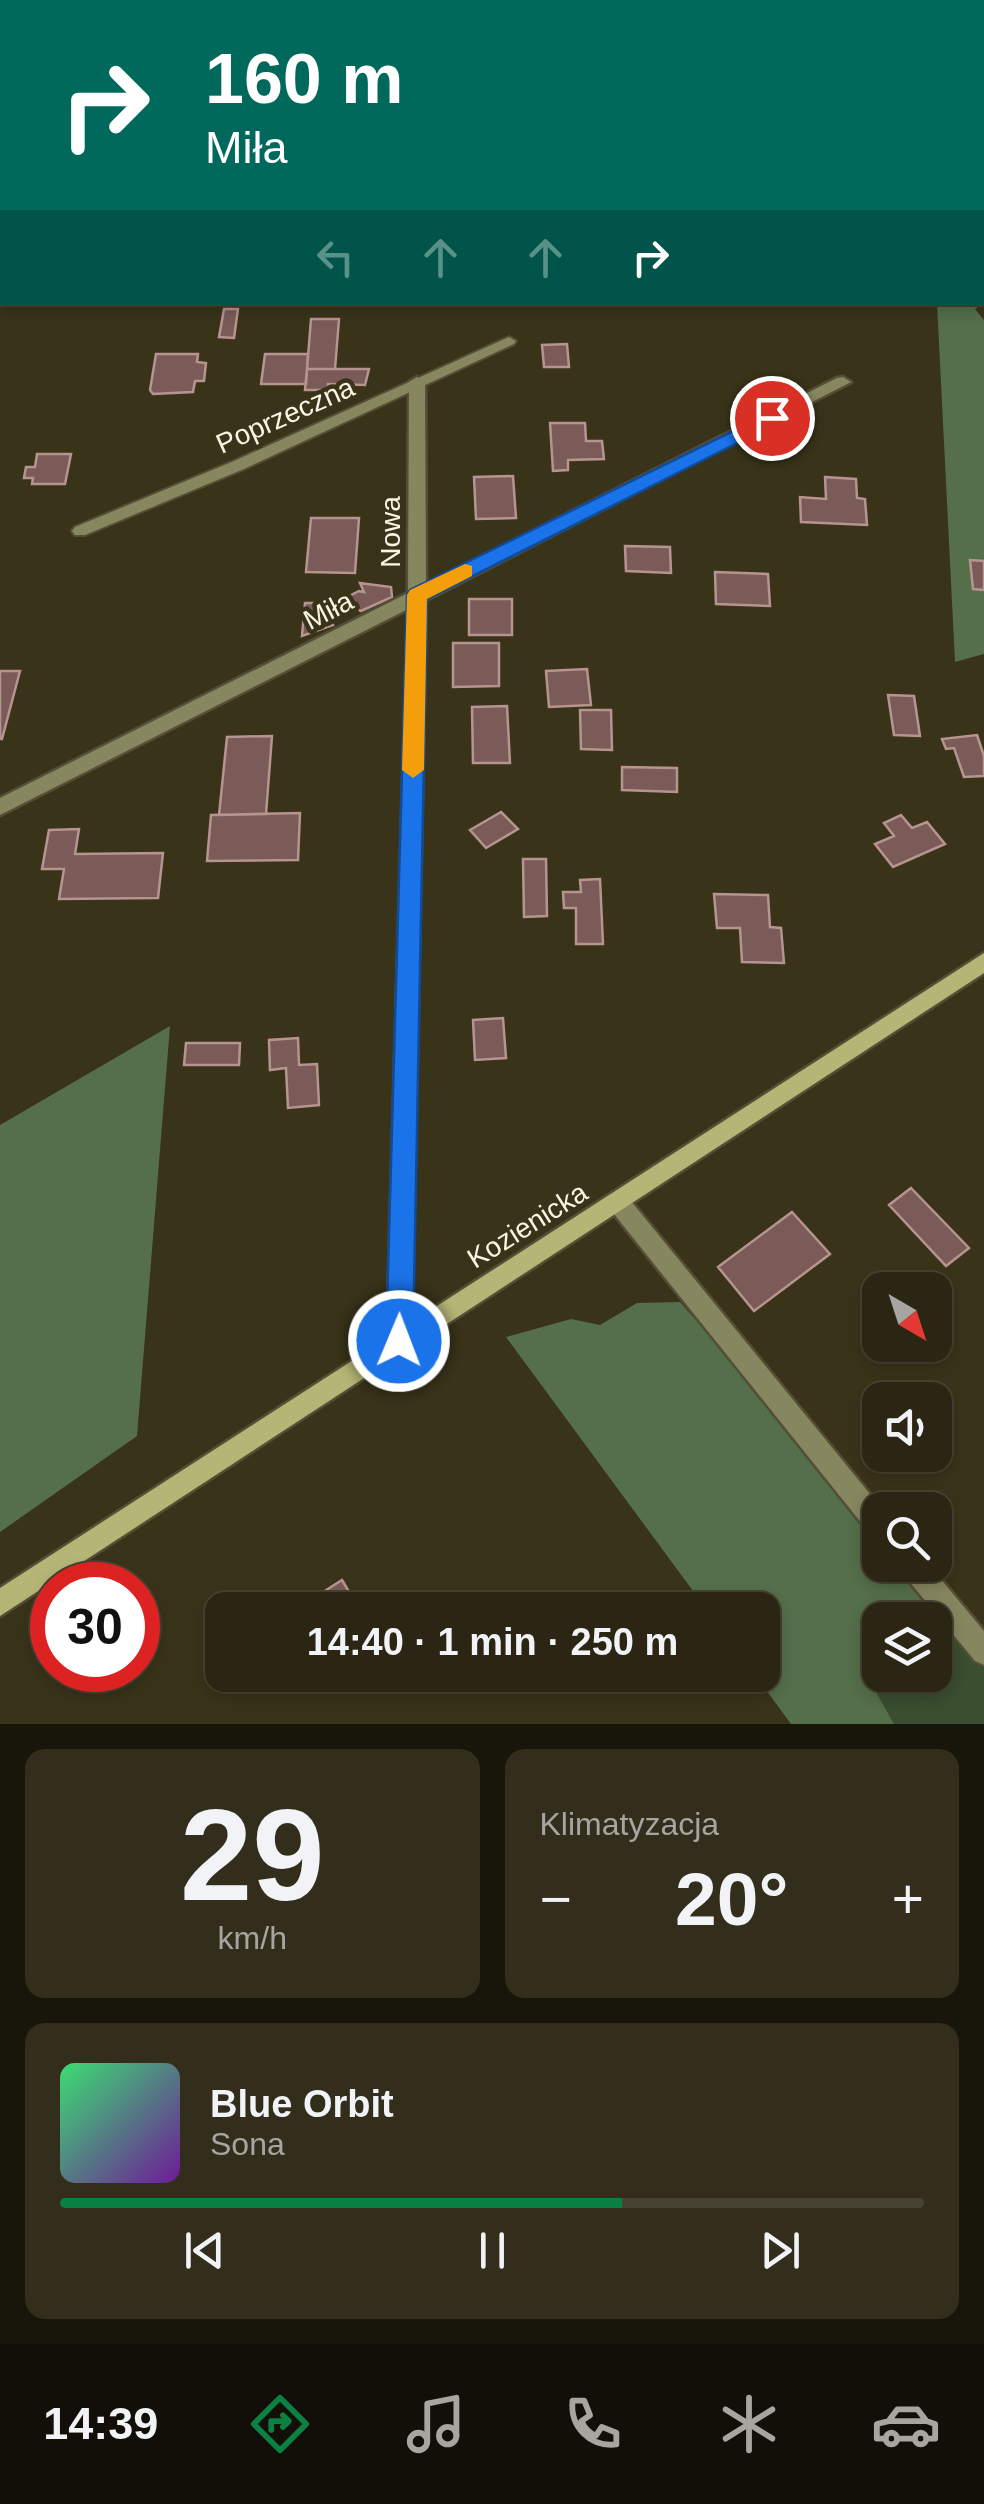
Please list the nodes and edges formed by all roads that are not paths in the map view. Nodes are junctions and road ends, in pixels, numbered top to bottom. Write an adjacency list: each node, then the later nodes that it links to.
1 (509, 341): 2 (lane, Poprzeczna)
2 (417, 382): 4 (lane, Poprzeczna); 5 (street, Nowa)
3 (843, 382): 5 (street, Miła)
4 (80, 532)
5 (417, 595): 6 (street, Miła); 9 (street, Nowa)
6 (0, 807)
7 (984, 962): 8 (main road, Kozienicka)
8 (618, 1202): 9 (main road, Kozienicka); 10 (street)
9 (399, 1341): 12 (main road, Kozienicka)
10 (862, 1504)
11 (926, 1582): 13 (street)
12 (0, 1603)
13 (984, 1652)

